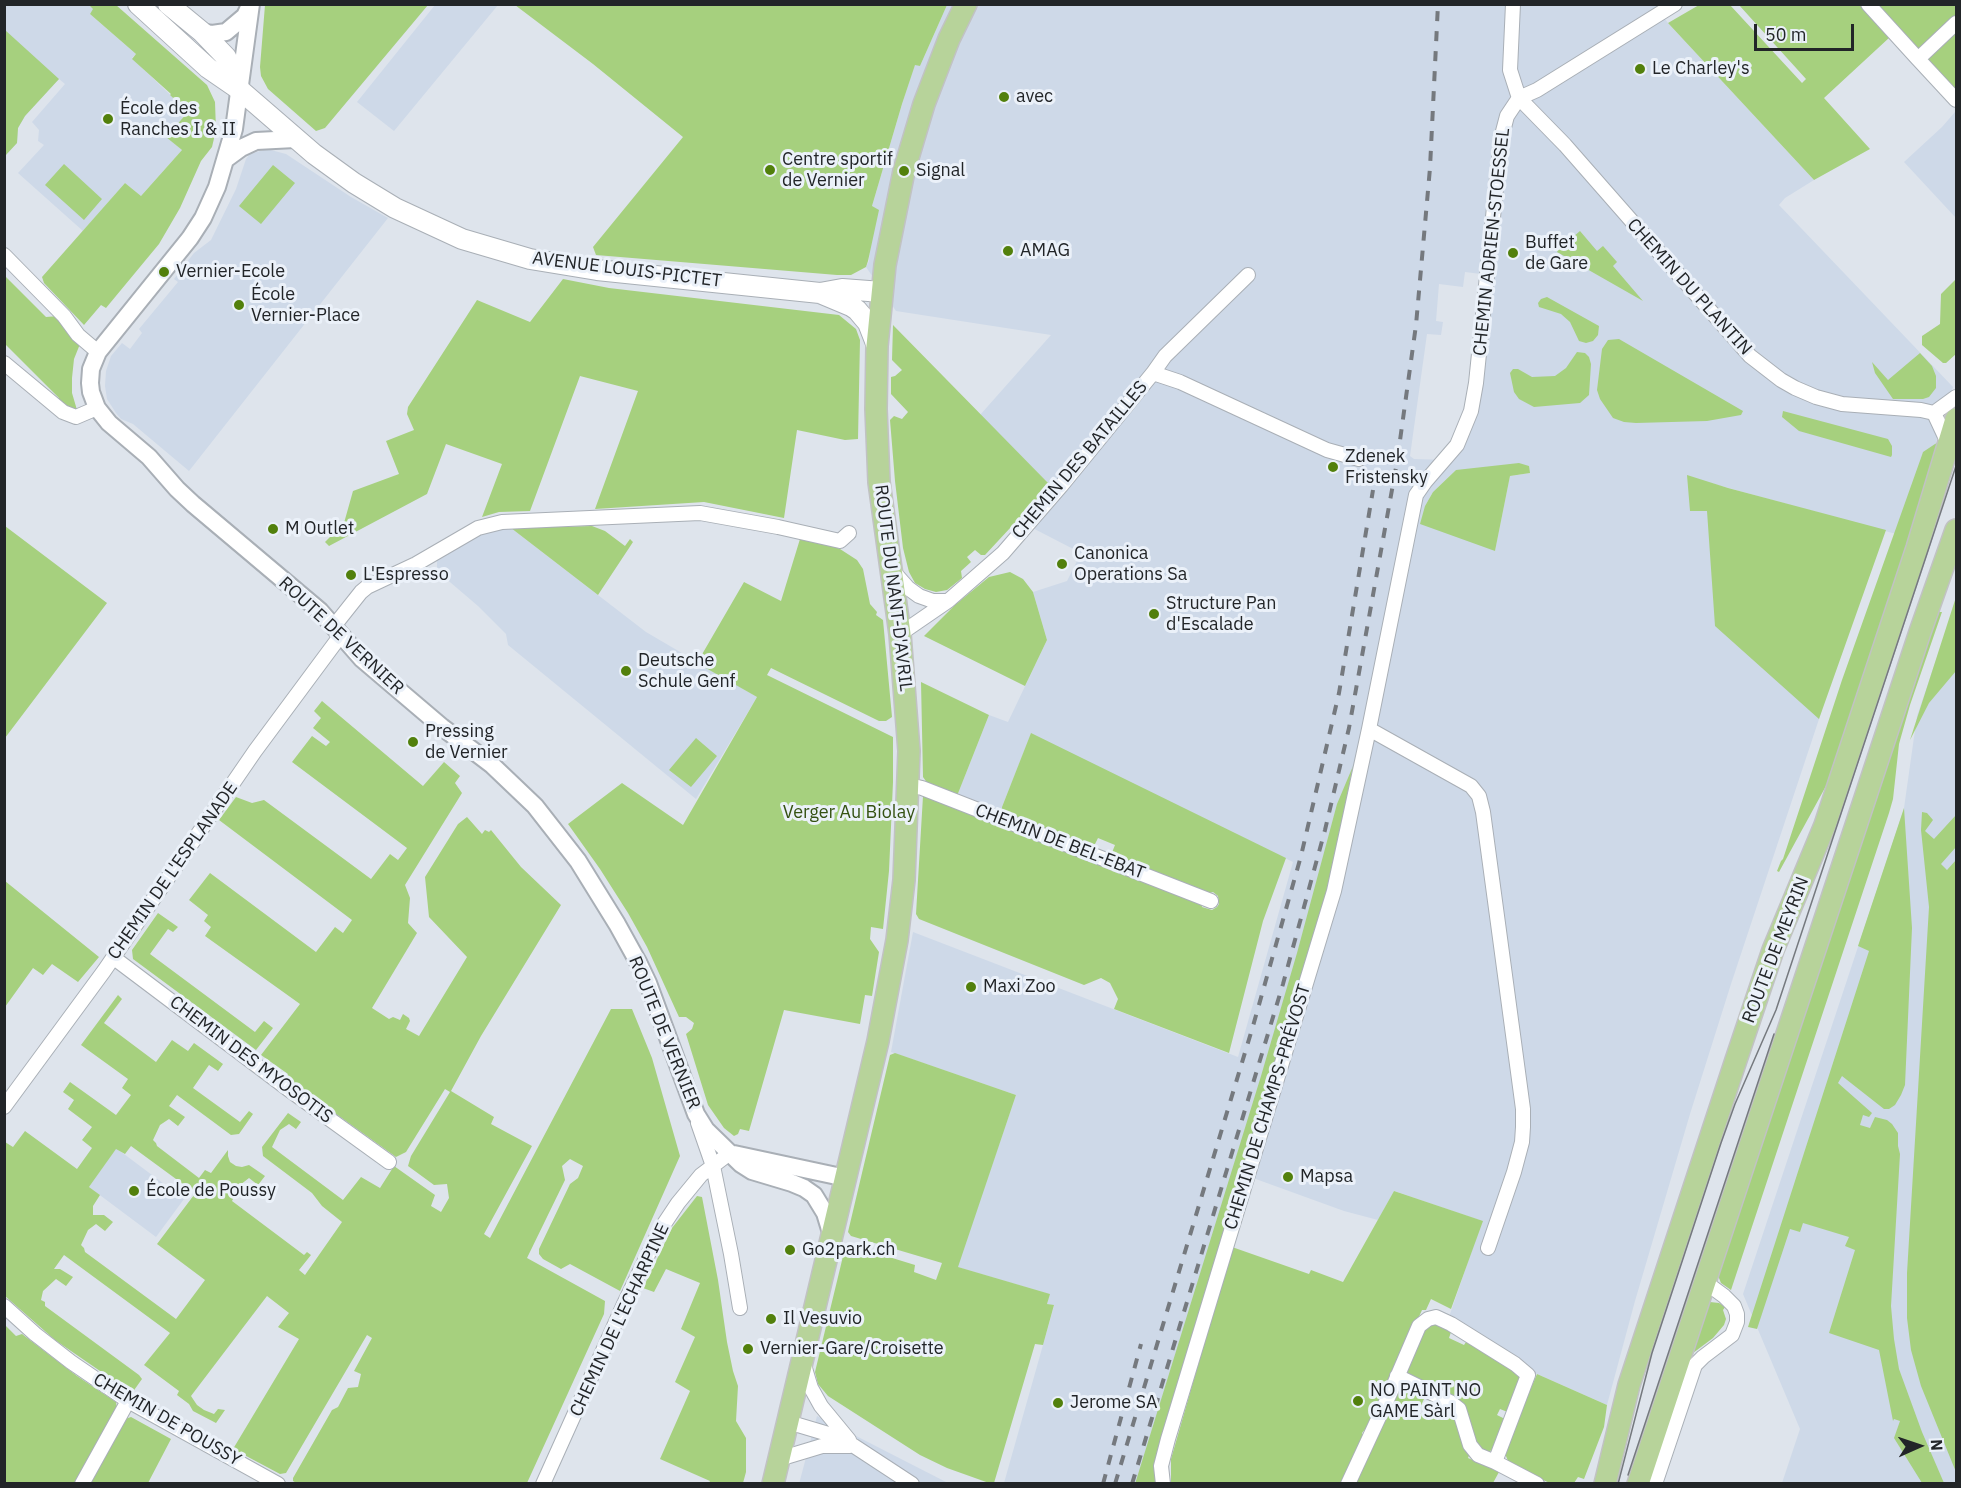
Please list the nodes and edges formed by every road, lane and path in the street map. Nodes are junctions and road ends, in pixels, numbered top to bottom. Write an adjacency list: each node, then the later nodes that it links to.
1 (138, 4): 11 (main road, AVENUE LOUIS-PICTET)
2 (168, 4): 9 (main road)
3 (250, 4): 9 (street); 11 (street, ROUTE DE VERNIER)
4 (966, 4): 18 (main road, ROUTE DU NANT-D'AVRIL)
5 (1513, 4): 12 (street)
6 (1675, 4): 12 (street)
7 (1868, 4): 10 (street)
8 (1956, 23): 10 (street)
9 (202, 32): 11 (main road)
10 (1918, 58): 13 (street)
11 (240, 90): 14 (main road, AVENUE LOUIS-PICTET); 15 (street, ROUTE DE VERNIER)
12 (1519, 98): 26 (street, CHEMIN DU PLANTIN); 30 (street, CHEMIN ADRIEN-STOESSEL)
13 (1956, 100)
14 (295, 139): 15 (street); 19 (main road, AVENUE LOUIS-PICTET)
15 (226, 159): 21 (street, ROUTE DE VERNIER)
16 (4, 255): 21 (street)
17 (1248, 275): 23 (street)
18 (882, 292): 19 (main road, AVENUE LOUIS-PICTET); 20 (main road, ROUTE DU NANT-D'AVRIL)
19 (820, 293): 20 (main road)
20 (877, 346): 33 (main road, ROUTE DU NANT-D'AVRIL)
21 (98, 352): 25 (street, ROUTE DE VERNIER)
22 (4, 363): 25 (street)
23 (1153, 373): 29 (street, CHEMIN DES BATAILLES); 34 (street, CHEMIN DES BATAILLES)
24 (1956, 398): 26 (street)
25 (97, 408): 35 (street, ROUTE DE VERNIER)
26 (1934, 413): 28 (street)
27 (1956, 419): 28 (main road, ROUTE DE MEYRIN)
28 (1952, 442): 67 (main road, ROUTE DE MEYRIN)
29 (1359, 459)
30 (1433, 472): 37 (street, CHEMIN DE CHAMPS-PRÉVOST)
31 (1956, 530): 49 (main road, ROUTE DE MEYRIN)
32 (849, 533): 35 (street, CHEMIN DE L'ESPLANADE)
33 (892, 569): 34 (street); 36 (main road, ROUTE DU NANT-D'AVRIL)
34 (948, 601): 36 (street, CHEMIN DES BATAILLES)
35 (338, 631): 40 (street, CHEMIN DE L'ESPLANADE); 42 (street, ROUTE DE VERNIER)
36 (900, 634): 38 (main road, ROUTE DU NANT-D'AVRIL)
37 (1369, 729): 48 (street); 64 (street, CHEMIN DE CHAMPS-PRÉVOST)
38 (909, 784): 39 (street, CHEMIN DE BEL-EBAT); 46 (main road, ROUTE DU NANT-D'AVRIL)
39 (1211, 901)
40 (114, 958): 41 (street, CHEMIN DE L'ESPLANADE); 44 (street, CHEMIN DES MYOSOTIS)
41 (4, 1107)
42 (696, 1114): 43 (street, ROUTE DE VERNIER); 45 (street)
43 (730, 1153): 45 (street, CHEMIN DE L'ECHARPINE); 46 (street); 47 (street, ROUTE DE VERNIER)
44 (389, 1162)
45 (712, 1166): 51 (street); 61 (street, CHEMIN DE L'ECHARPINE)
46 (846, 1178): 47 (main road)
47 (832, 1236): 52 (main road)
48 (1488, 1248)
49 (1705, 1282): 68 (main road, ROUTE DE MEYRIN); 69 (street)
50 (4, 1306): 54 (street, CHEMIN DE POUSSY)
51 (740, 1308)
52 (803, 1357): 55 (main road); 56 (street)
53 (1396, 1376): 58 (street); 58 (street); 65 (street)
54 (128, 1401): 59 (street); 60 (street, CHEMIN DE POUSSY)
55 (788, 1422): 56 (street); 57 (main road)
56 (855, 1446): 57 (street); 63 (street)
57 (779, 1459): 62 (main road)
58 (1495, 1462): 66 (street)
59 (82, 1484)
60 (278, 1484)
61 (543, 1484)
62 (773, 1484)
63 (912, 1484)
64 (1163, 1484)
65 (1348, 1484)
66 (1537, 1484)
67 (1605, 1484)
68 (1638, 1484)
69 (1655, 1484)

